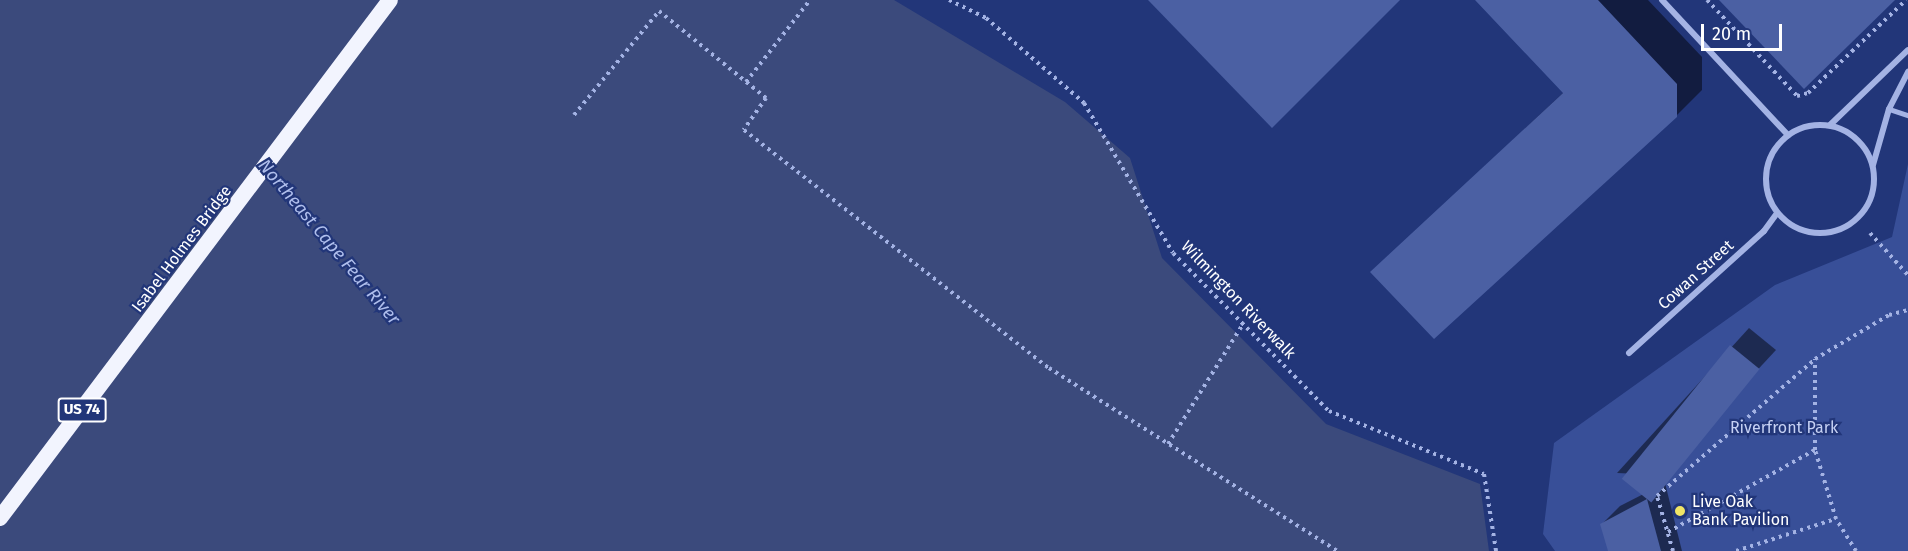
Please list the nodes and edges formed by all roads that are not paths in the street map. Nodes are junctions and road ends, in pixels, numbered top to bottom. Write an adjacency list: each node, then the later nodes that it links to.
1 (390, 0): 12 (highway, Isabel Holmes Bridge / US 74)
2 (1662, 0): 8 (street)
3 (1908, 50): 7 (street)
4 (1908, 72): 5 (street)
5 (1889, 109): 6 (lane); 9 (street)
6 (1908, 115)
7 (1830, 125): 8 (street); 9 (street)
8 (1788, 135): 10 (street)
9 (1873, 166): 10 (street)
10 (1777, 213): 11 (street, Cowan Street)
11 (1629, 353)
12 (0, 518)

